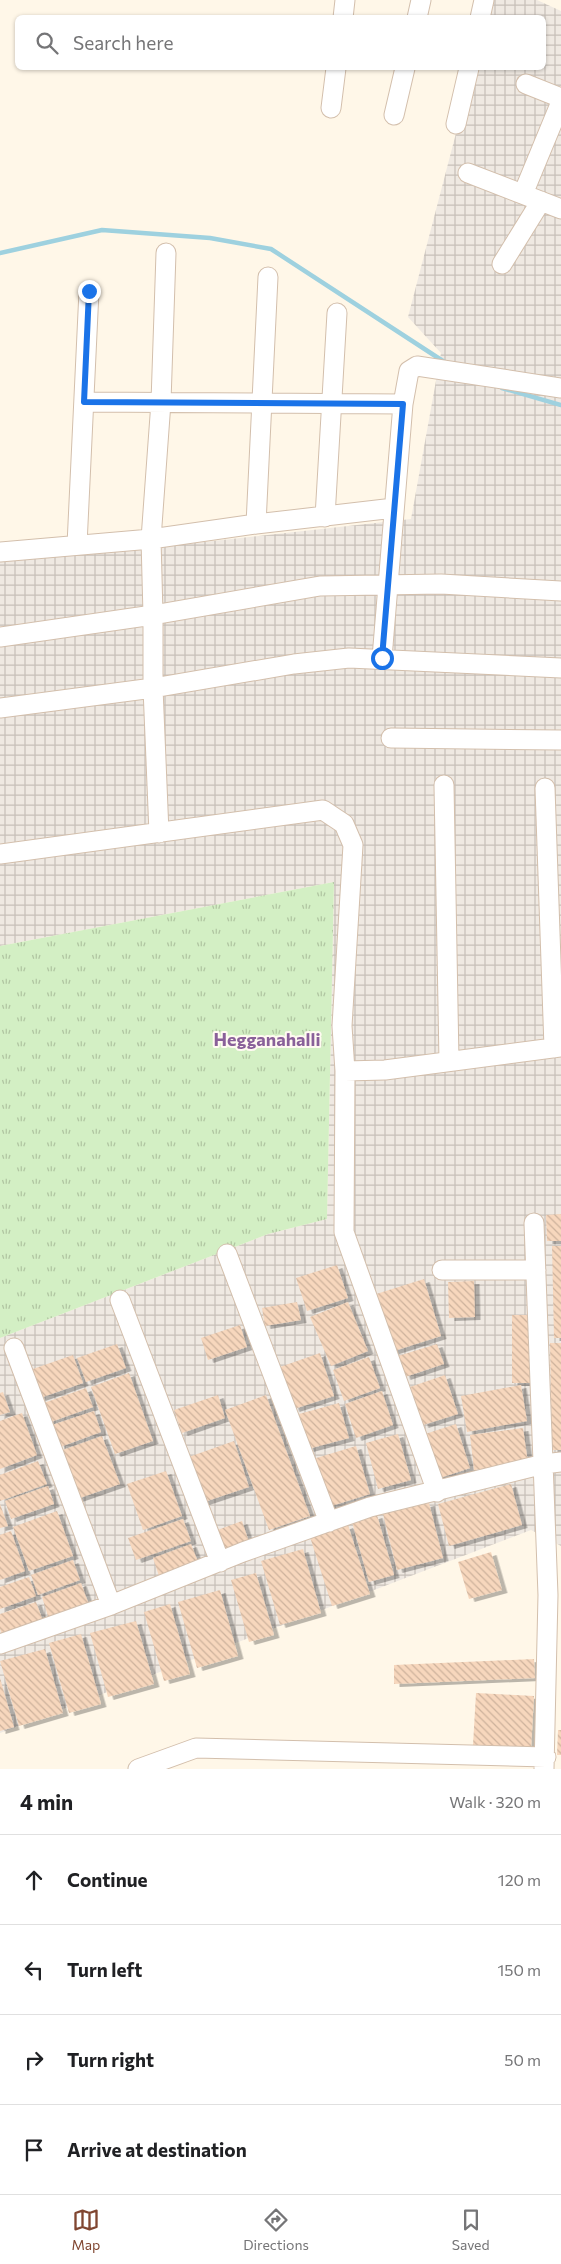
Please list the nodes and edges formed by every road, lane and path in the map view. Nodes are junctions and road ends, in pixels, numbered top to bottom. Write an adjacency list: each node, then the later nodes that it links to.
1 (345, 0): 4 (street)
2 (421, 0): 5 (street)
3 (484, 0): 6 (street)
4 (343, 15)
5 (418, 15)
6 (481, 15)
7 (336, 70): 13 (street)
8 (405, 70): 14 (street)
9 (469, 70): 15 (street)
10 (526, 84): 11 (street)
11 (561, 98)
12 (561, 102): 17 (street)
13 (331, 108)
14 (394, 115)
15 (456, 124)
16 (468, 173): 17 (street)
17 (522, 194): 18 (street)
18 (540, 201): 19 (street); 21 (street)
19 (561, 210)
20 (166, 253): 27 (street)
21 (502, 264)
22 (268, 277): 28 (street)
23 (89, 291): 26 (street)
24 (336, 313): 29 (street)
25 (561, 388): 30 (street)
26 (84, 402): 27 (street); 35 (street)
27 (161, 402): 28 (street); 34 (street)
28 (262, 403): 29 (street); 33 (street)
29 (332, 404): 30 (street); 32 (street)
30 (403, 404): 31 (street)
31 (394, 508): 32 (street); 37 (street)
32 (325, 517): 33 (street)
33 (256, 524): 34 (street)
34 (150, 539): 35 (street); 39 (street)
35 (77, 545): 36 (street)
36 (0, 552)
37 (388, 583): 38 (street); 39 (street); 41 (street)
38 (561, 591)
39 (154, 615): 40 (street); 43 (street)
40 (0, 637)
41 (382, 658): 42 (street); 43 (street)
42 (561, 668)
43 (153, 688): 44 (street); 49 (street)
44 (0, 708)
45 (391, 738): 46 (street)
46 (561, 740)
47 (444, 785): 52 (street)
48 (545, 788): 51 (street)
49 (159, 834): 50 (street); 53 (street)
50 (0, 854)
51 (557, 1047): 52 (street)
52 (449, 1061): 53 (street)
53 (344, 1071): 61 (street)
54 (534, 1223): 57 (street)
55 (228, 1254): 63 (street)
56 (442, 1270): 57 (street)
57 (536, 1270): 60 (street)
58 (120, 1300): 65 (street)
59 (14, 1348): 66 (street)
60 (553, 1463): 61 (street); 62 (street)
61 (437, 1492): 63 (street)
62 (545, 1521): 64 (street); 68 (street)
63 (329, 1522): 65 (street)
64 (561, 1531)
65 (220, 1562): 66 (street)
66 (111, 1606): 67 (street)
67 (0, 1644)
68 (545, 1763): 69 (street)
69 (138, 1769)

